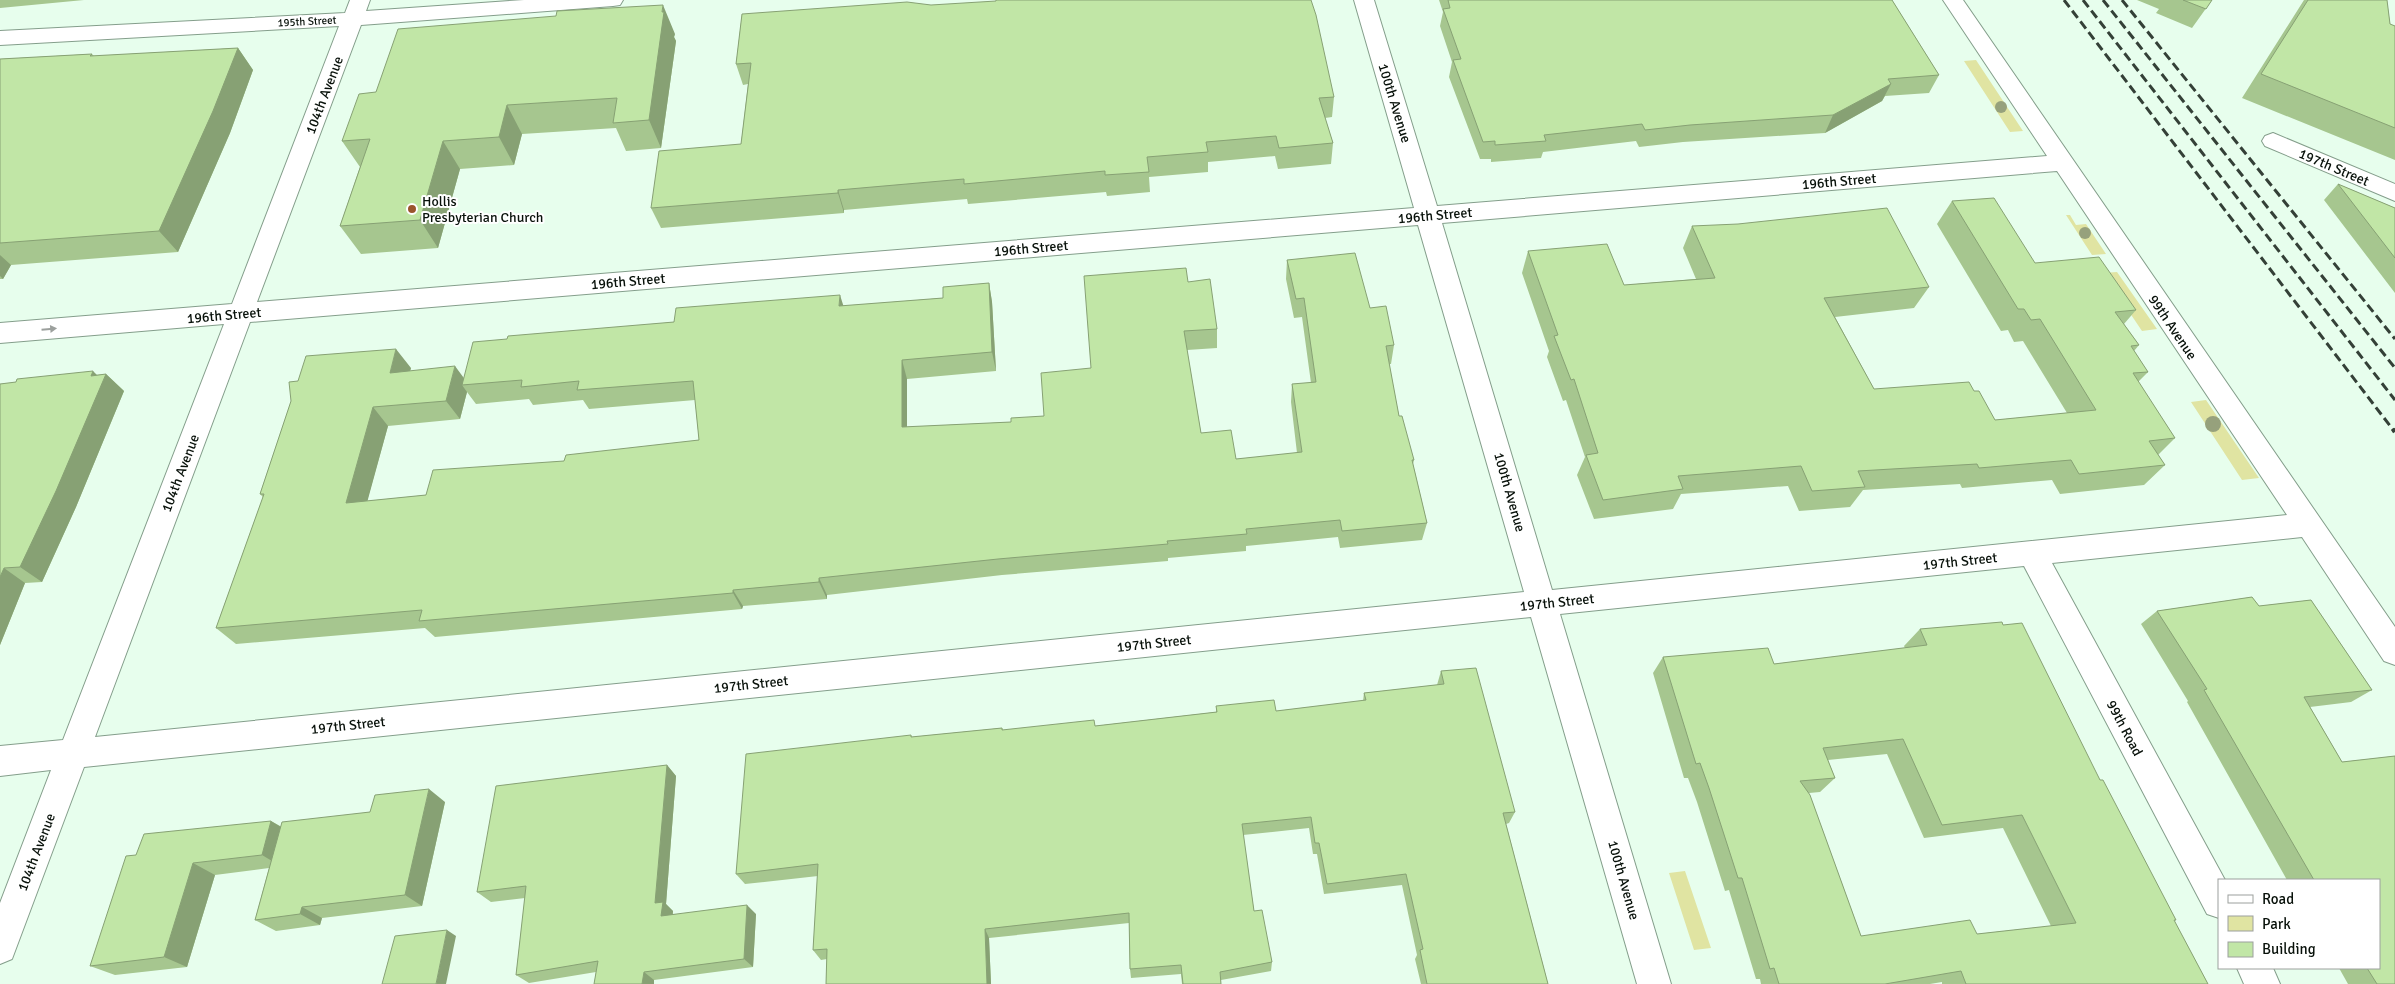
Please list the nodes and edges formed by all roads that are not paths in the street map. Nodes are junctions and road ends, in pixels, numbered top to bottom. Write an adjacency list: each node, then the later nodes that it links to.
1 (614, 0): 4 (street, 195th Street)
2 (1364, 0): 9 (street, 100th Avenue)
3 (1954, 0): 7 (street, 99th Avenue)
4 (357, 9): 5 (street, 195th Street); 10 (street, 104th Avenue)
5 (0, 38)
6 (2273, 141): 8 (street, 197th Street)
7 (2062, 163): 9 (street, 196th Street); 12 (street, 99th Avenue)
8 (2395, 194)
9 (1428, 215): 10 (street, 196th Street); 14 (street, 100th Avenue)
10 (241, 313): 11 (street, 196th Street, one-way to 10); 16 (street, 104th Avenue)
11 (0, 333)
12 (2308, 526): 13 (street, 197th Street); 15 (street, 99th Avenue)
13 (2032, 554): 14 (street, 197th Street); 18 (street, 99th Road)
14 (1543, 603): 16 (street, 197th Street); 21 (street, 100th Avenue)
15 (2395, 652)
16 (73, 753): 17 (street, 197th Street); 19 (street, 104th Avenue)
17 (0, 761)
18 (2218, 900)
19 (0, 947)
20 (2255, 969): 22 (street)
21 (1654, 984)
22 (2263, 984)

